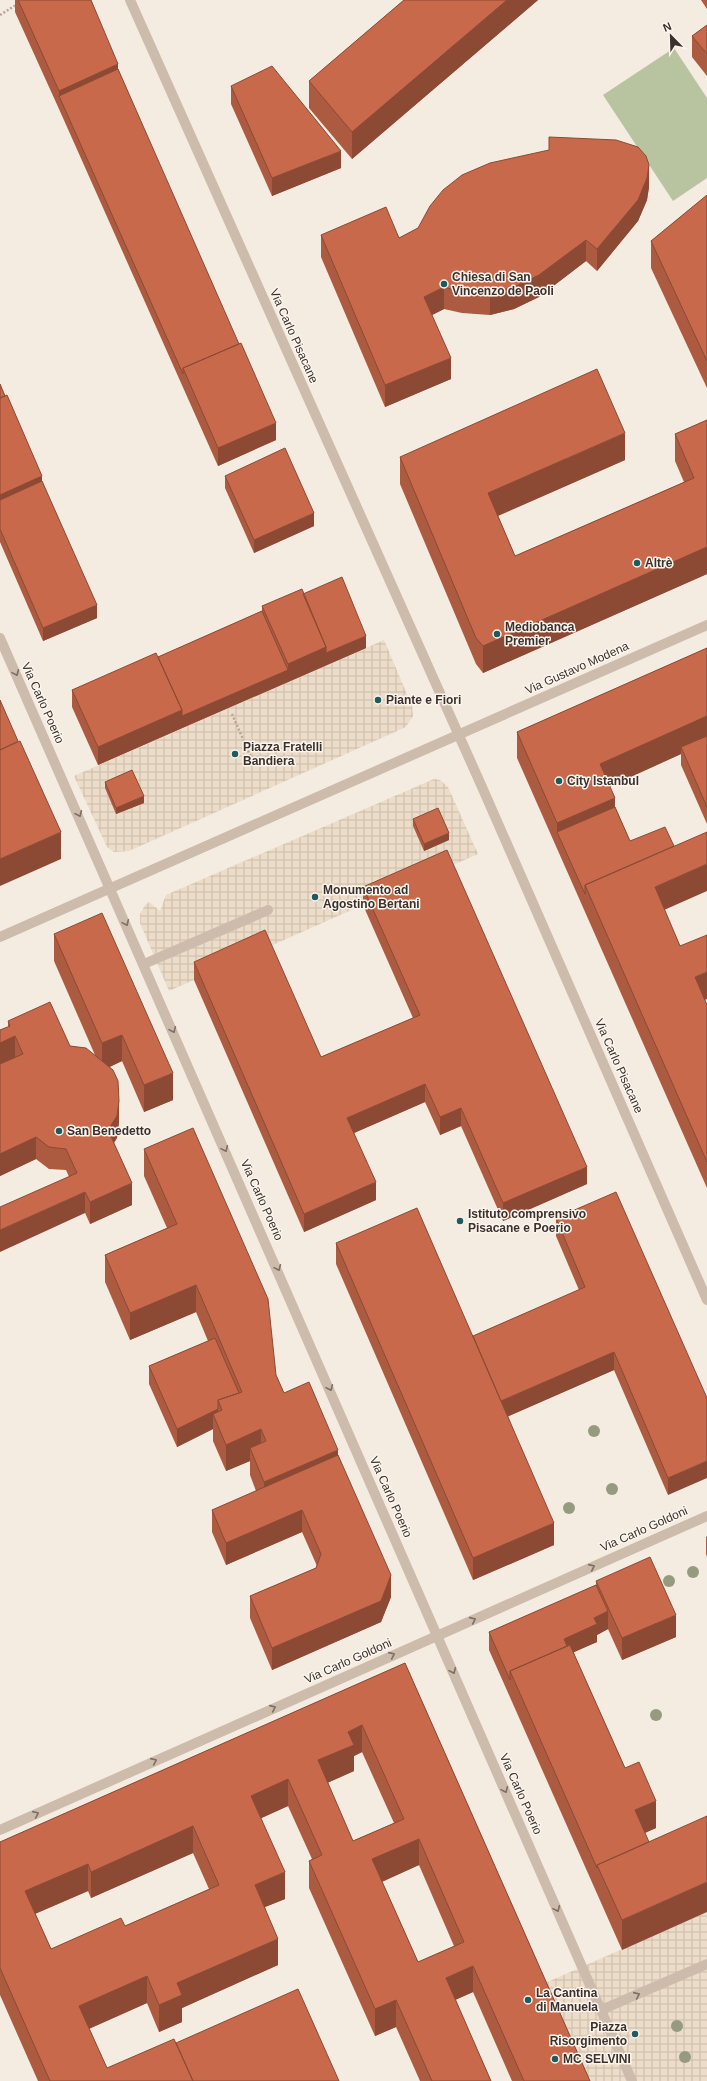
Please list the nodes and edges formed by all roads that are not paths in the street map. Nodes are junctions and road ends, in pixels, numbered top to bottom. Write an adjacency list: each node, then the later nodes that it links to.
1 (130, 0): 4 (street, Via Carlo Pisacane)
2 (707, 624): 4 (street, Via Gustavo Modena)
3 (0, 638): 5 (street, Via Carlo Poerio, one-way to 5)
4 (458, 734): 5 (street); 9 (street, Via Carlo Pisacane)
5 (110, 888): 7 (street); 8 (street, one-way to 8)
6 (268, 910): 8 (street)
7 (0, 937)
8 (144, 964): 11 (street, Via Carlo Poerio, one-way to 11)
9 (707, 1300)
10 (707, 1516): 11 (street, Via Carlo Goldoni, one-way to 10)
11 (437, 1635): 12 (street, Via Carlo Goldoni, one-way to 11); 14 (street, Via Carlo Poerio, one-way to 14)
12 (0, 1830)
13 (707, 1964): 14 (street, one-way to 13)
14 (601, 2010): 15 (street)
15 (632, 2081)

